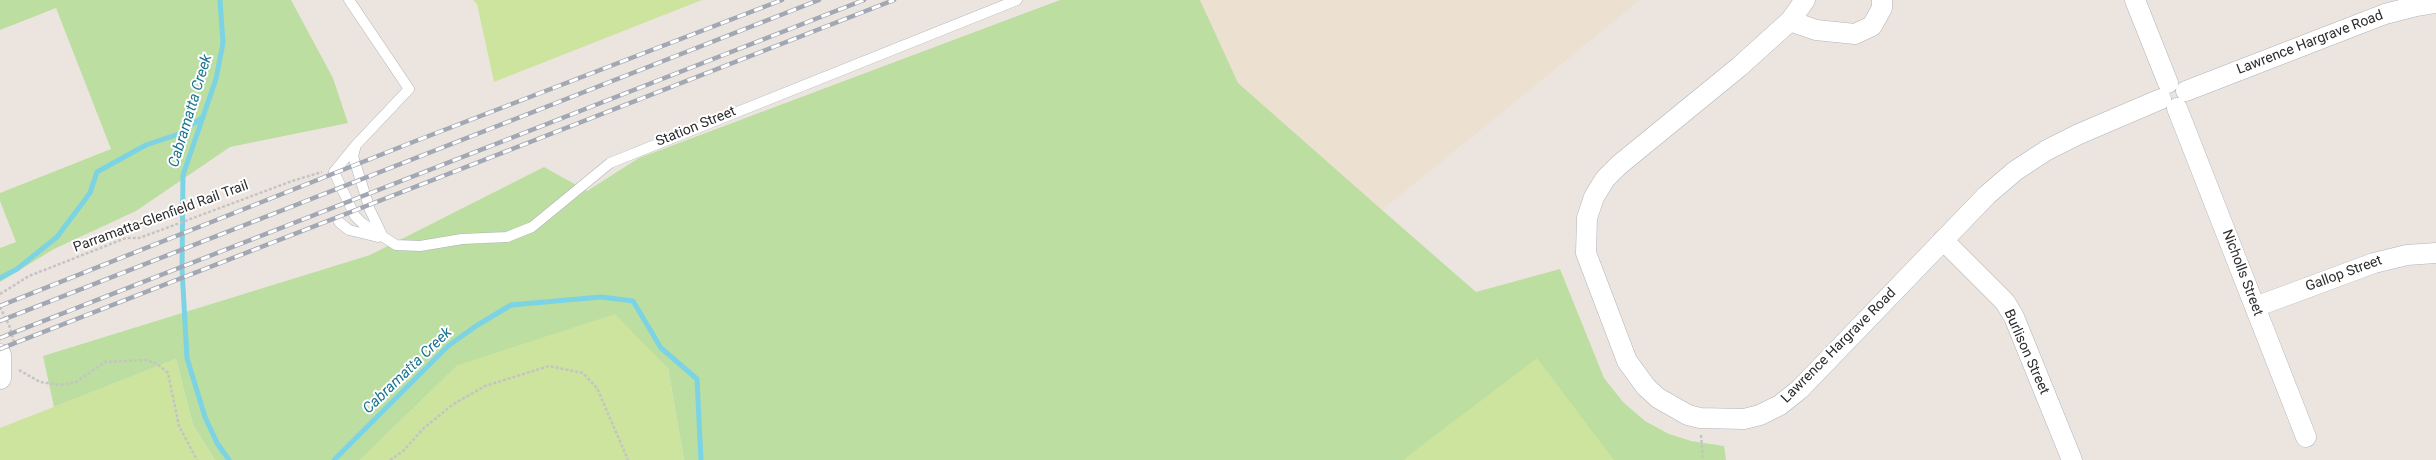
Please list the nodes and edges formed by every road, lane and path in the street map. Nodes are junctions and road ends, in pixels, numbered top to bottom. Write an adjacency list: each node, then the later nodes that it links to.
1 (349, 0): 9 (lane)
2 (1017, 0): 12 (lane, Station Street)
3 (1805, 0): 7 (street, Lawrence Hargrave Road)
4 (1882, 0): 7 (street)
5 (2135, 0): 8 (street, Nicholls Street)
6 (2436, 3): 8 (street, Lawrence Hargrave Road)
7 (1790, 21): 20 (street, Lawrence Hargrave Road)
8 (2173, 95): 13 (street, Lawrence Hargrave Road); 16 (street, Nicholls Street)
9 (356, 145): 10 (lane); 12 (lane)
10 (334, 172): 12 (lane); 15 (path, Parramatta-Glenfield Rail Trail)
11 (339, 222): 12 (lane)
12 (384, 238)
13 (1944, 240): 20 (street, Lawrence Hargrave Road); 26 (street, Burlison Street)
14 (2436, 253): 16 (street, Gallop Street)
15 (0, 294)
16 (2255, 307): 21 (street, Nicholls Street)
17 (0, 355): 18 (street)
18 (0, 378)
19 (40, 382): 22 (path)
20 (1706, 419): 25 (path)
21 (2306, 437)
22 (197, 460)
23 (390, 460): 24 (path)
24 (628, 460)
25 (1703, 460)
26 (2072, 460)

